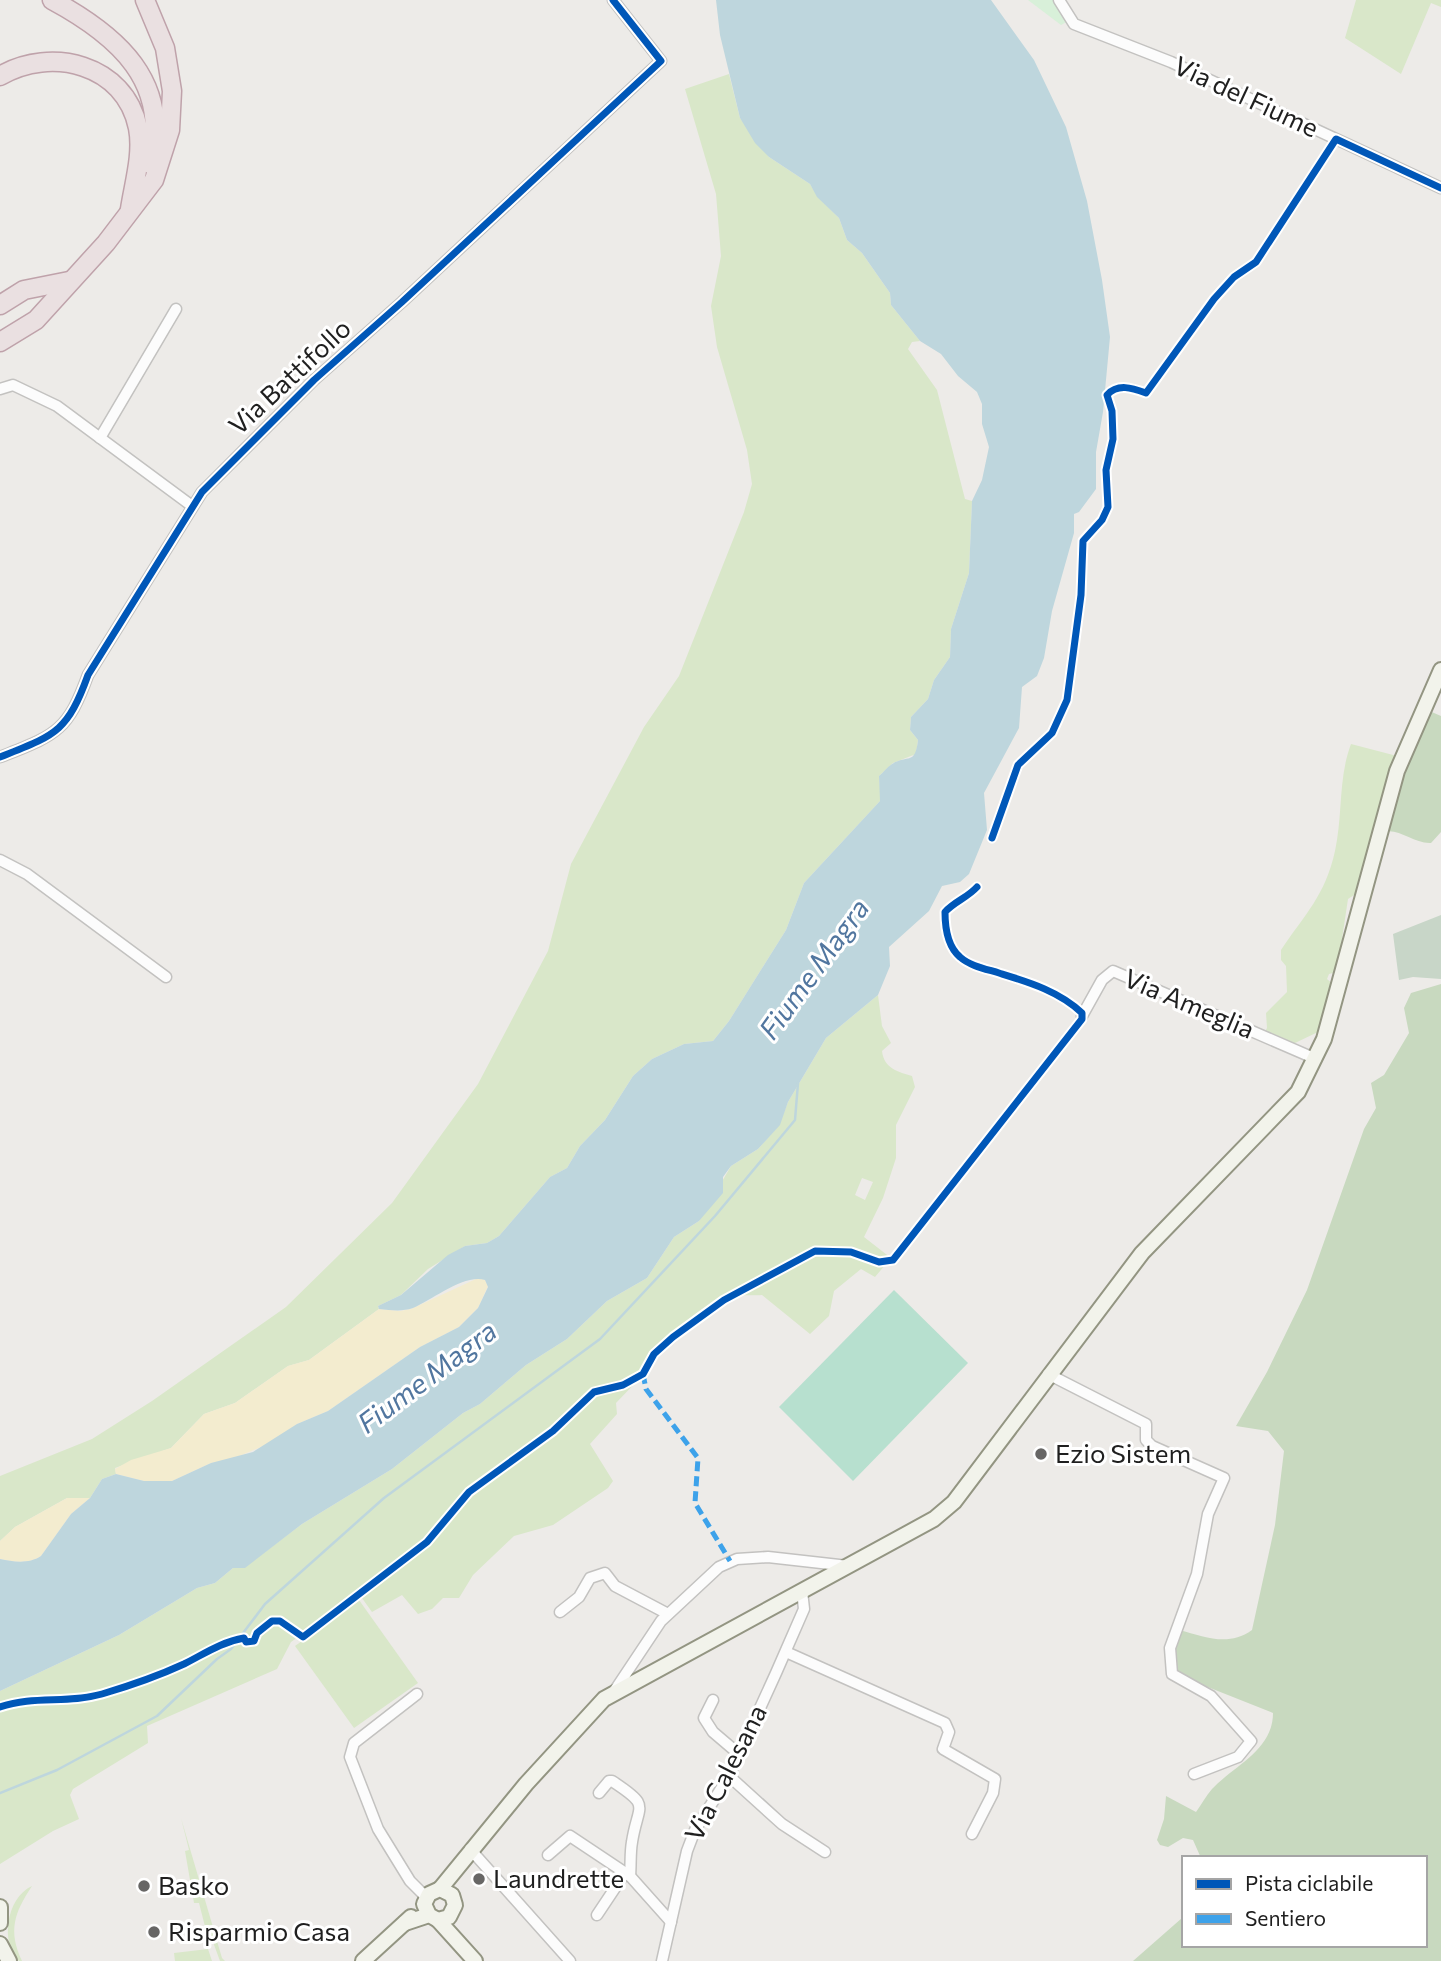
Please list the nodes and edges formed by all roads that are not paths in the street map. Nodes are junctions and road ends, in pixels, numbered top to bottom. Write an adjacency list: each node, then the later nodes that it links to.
1 (52, 0): 7 (highway)
2 (145, 0): 7 (highway)
3 (613, 0): 14 (street, Via Battifollo)
4 (1059, 0): 6 (street, Via del Fiume)
5 (0, 76): 7 (highway)
6 (1441, 188)
7 (130, 209): 8 (highway)
8 (69, 281): 9 (highway); 11 (highway)
9 (0, 305)
10 (176, 309): 13 (street)
11 (0, 342)
12 (0, 389): 13 (street)
13 (100, 438): 14 (street)
14 (192, 506): 17 (street, Via Battifollo)
15 (1441, 670): 21 (main road)
16 (0, 746): 17 (street)
17 (5, 755)
18 (0, 860): 19 (street)
19 (166, 977)
20 (1082, 1016): 21 (street, Via Ameglia)
21 (1316, 1059): 22 (main road)
22 (1048, 1374): 23 (main road); 32 (street)
23 (848, 1566): 24 (main road); 26 (street)
24 (802, 1591): 27 (street, Via Calesana); 28 (main road)
25 (560, 1612): 26 (street)
26 (667, 1614): 28 (street)
27 (786, 1652): 31 (street, Via Calesana); 35 (street)
28 (612, 1693): 36 (main road)
29 (417, 1694): 42 (street)
30 (713, 1700): 31 (street)
31 (740, 1755): 33 (street, Via Calesana)
32 (1194, 1774)
33 (729, 1776): 37 (street); 44 (street, Via Calesana)
34 (599, 1793): 39 (street)
35 (972, 1834)
36 (470, 1849): 40 (main road); 50 (street)
37 (825, 1852)
38 (548, 1855): 39 (street)
39 (628, 1875): 43 (street); 44 (street)
40 (446, 1892): 42 (main road); 42 (main road)
41 (0, 1907): 45 (main road)
42 (434, 1910): 48 (main road); 49 (main road)
43 (597, 1914)
44 (671, 1922): 51 (street, Via Calesana)
45 (0, 1923)
46 (0, 1944): 47 (main road)
47 (9, 1961)
48 (363, 1961)
49 (475, 1961)
50 (570, 1961)
51 (662, 1961)

